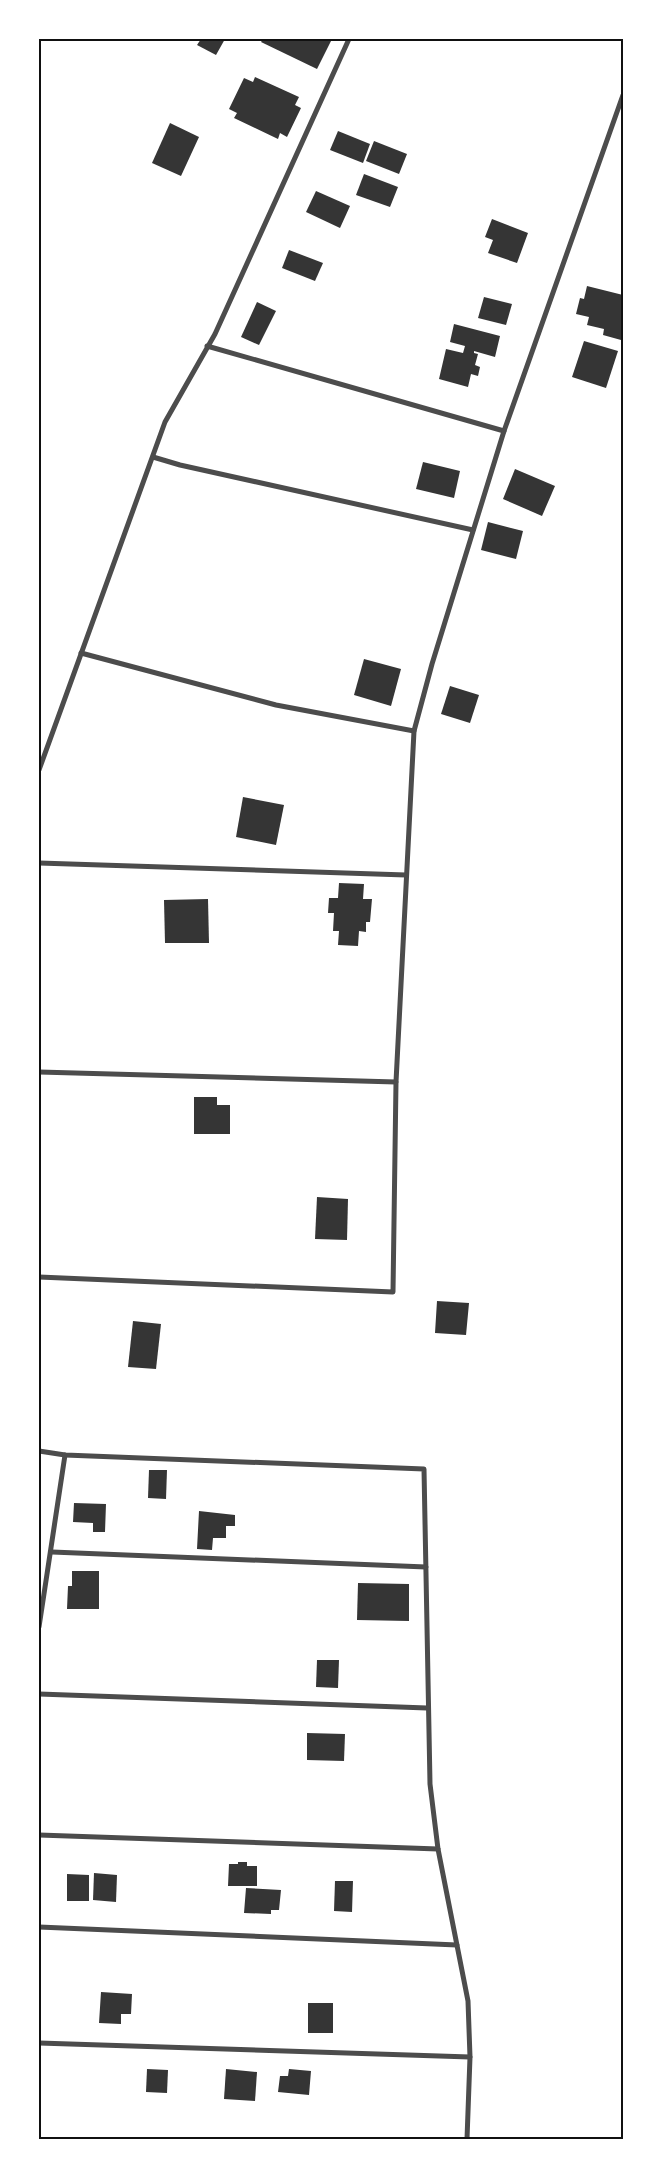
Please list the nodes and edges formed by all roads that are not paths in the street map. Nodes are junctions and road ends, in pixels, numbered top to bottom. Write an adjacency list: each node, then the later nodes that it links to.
1 (348, 39): 3 (street)
2 (623, 95): 4 (street)
3 (207, 346): 4 (street); 5 (street)
4 (504, 431): 6 (street)
5 (153, 457): 6 (street); 7 (street)
6 (473, 530): 8 (street)
7 (81, 653): 8 (street); 9 (street)
8 (414, 732): 11 (street)
9 (39, 770)
10 (39, 863): 11 (street)
11 (406, 875): 13 (street)
12 (39, 1072): 13 (street)
13 (396, 1082): 14 (street)
14 (39, 1277)
15 (39, 1451): 16 (street)
16 (65, 1455): 17 (street); 18 (street)
17 (52, 1552): 18 (street); 19 (street)
18 (426, 1567): 21 (street)
19 (39, 1627)
20 (39, 1694): 21 (street)
21 (427, 1708): 23 (street)
22 (39, 1835): 23 (street)
23 (438, 1849): 25 (street)
24 (39, 1927): 25 (street)
25 (457, 1945): 27 (street)
26 (39, 2043): 27 (street)
27 (470, 2057): 28 (street)
28 (467, 2139)

